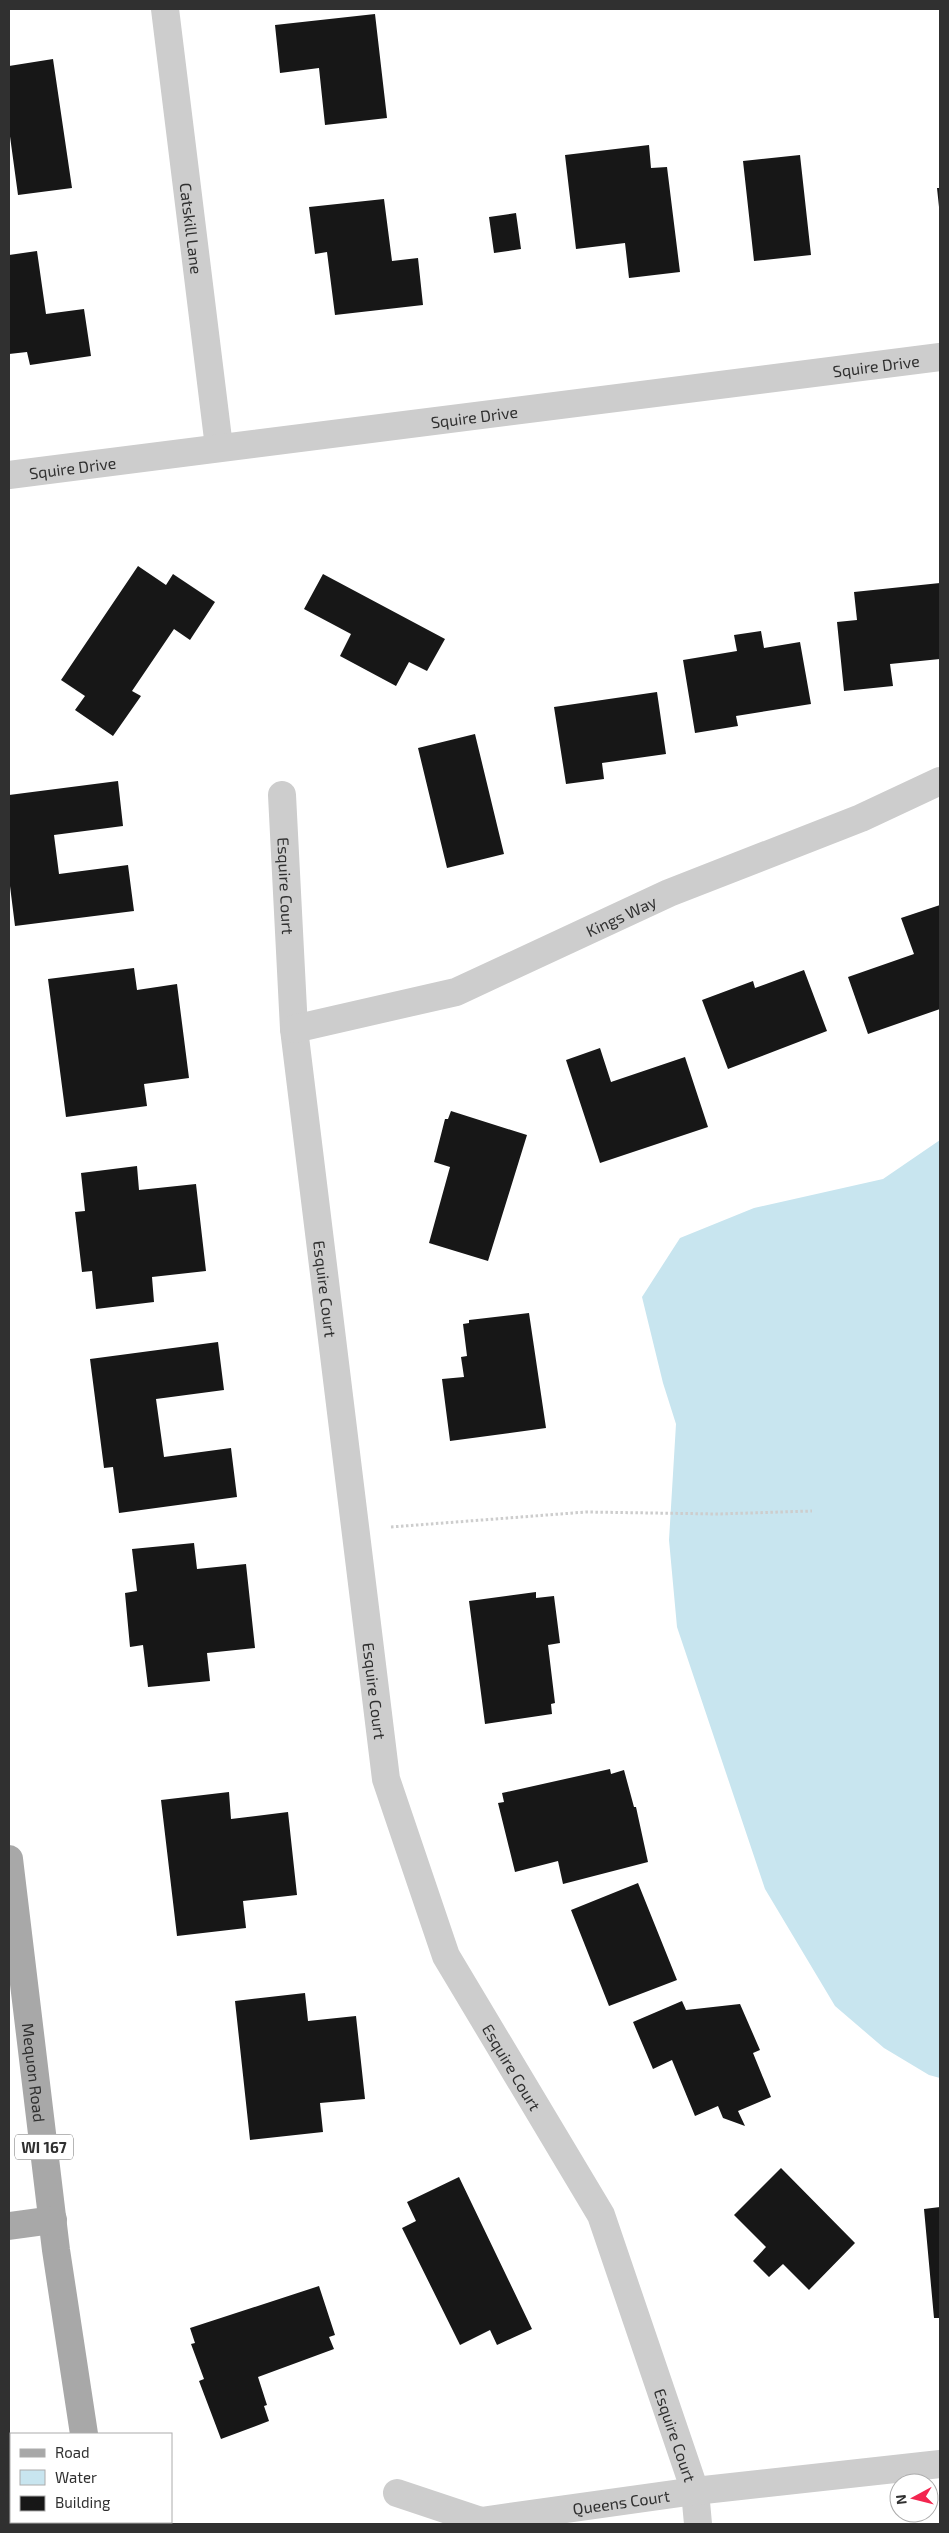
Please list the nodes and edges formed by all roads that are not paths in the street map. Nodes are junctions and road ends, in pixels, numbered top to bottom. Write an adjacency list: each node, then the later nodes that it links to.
1 (165, 9): 3 (street, Catskill Lane)
2 (940, 357): 3 (street, Squire Drive)
3 (219, 448): 4 (street, Squire Drive)
4 (9, 475)
5 (940, 781): 7 (street, Kings Way)
6 (282, 795): 7 (street, Esquire Court)
7 (294, 1029): 13 (street, Esquire Court)
8 (9, 1859): 9 (main road, Mequon Road / WI 167)
9 (53, 2220): 10 (main road); 11 (main road, Mequon Road / WI 167)
10 (9, 2226)
11 (84, 2433)
12 (940, 2464): 13 (street, Queens Court)
13 (695, 2491): 14 (street, Queens Court); 15 (street, Esquire Court)
14 (397, 2493)
15 (698, 2524)

